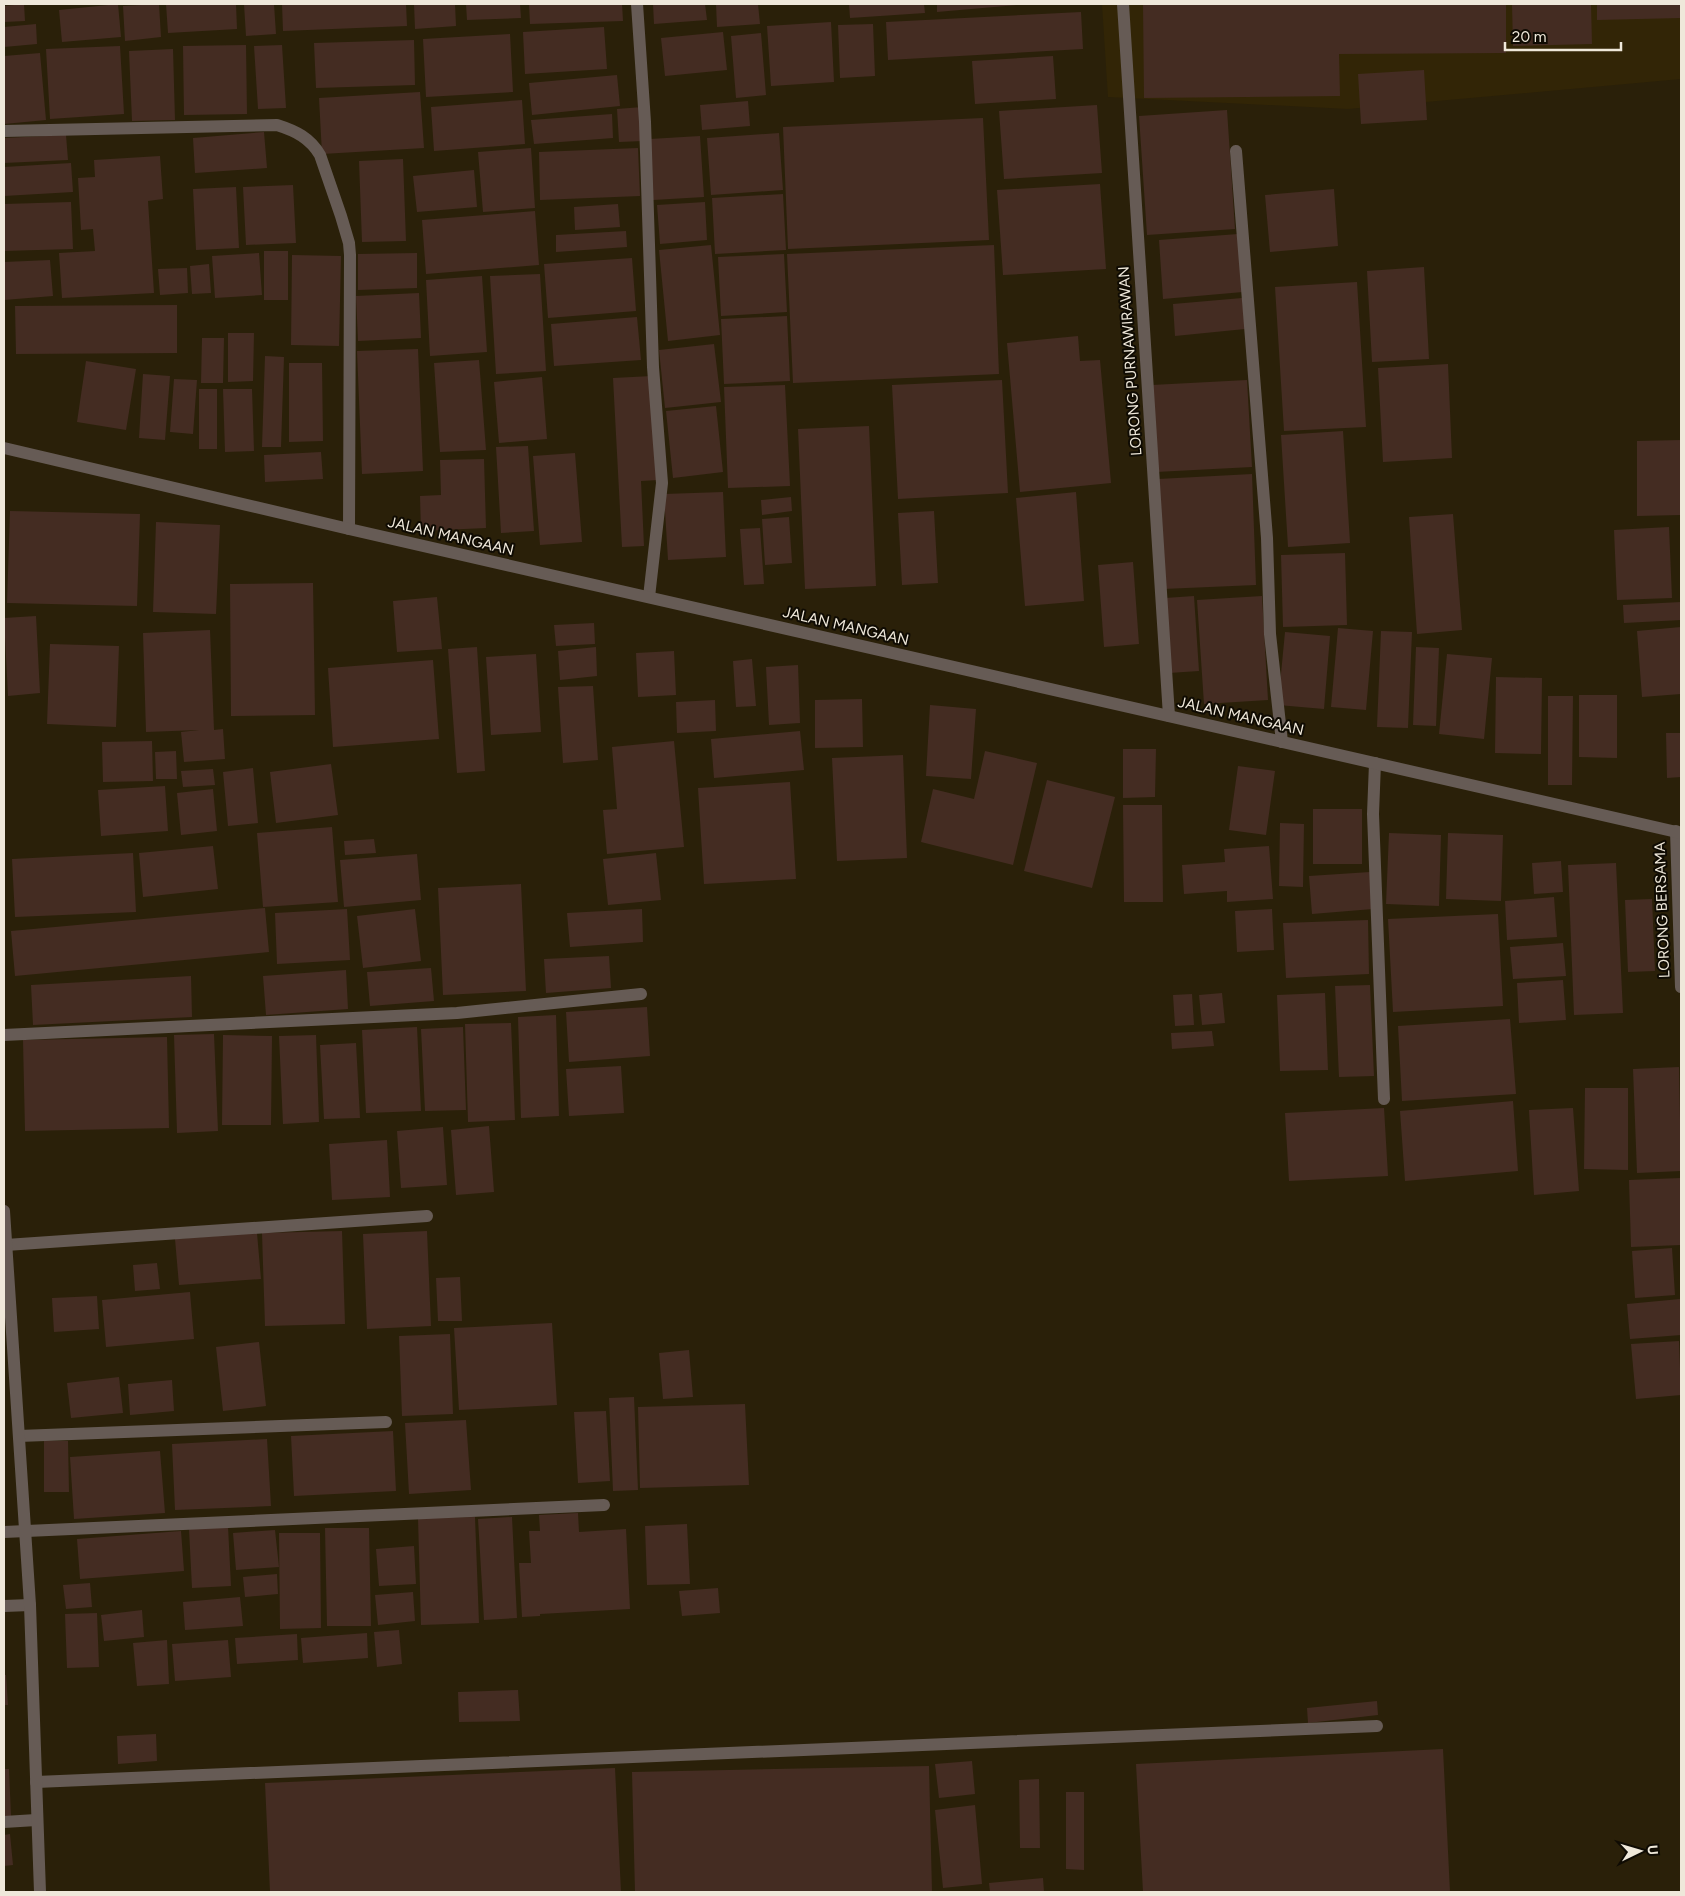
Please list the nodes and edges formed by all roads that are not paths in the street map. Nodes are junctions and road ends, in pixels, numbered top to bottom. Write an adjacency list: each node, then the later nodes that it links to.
1 (637, 4): 7 (street)
2 (1123, 4): 8 (street, LORONG PURNAWIRAWAN)
3 (4, 131): 6 (street)
4 (1236, 151): 9 (street)
5 (4, 448): 6 (street, JALAN MANGAAN)
6 (349, 529): 7 (street, JALAN MANGAAN)
7 (649, 598): 8 (street, JALAN MANGAAN)
8 (1169, 716): 9 (street, JALAN MANGAAN)
9 (1282, 742): 10 (street, JALAN MANGAAN)
10 (1375, 763): 11 (street, JALAN MANGAAN); 15 (street)
11 (1679, 832): 12 (street, LORONG BERSAMA)
12 (1681, 987)
13 (641, 994): 14 (street)
14 (4, 1035)
15 (1384, 1099)
16 (4, 1211): 18 (street)
17 (427, 1216): 18 (street)
18 (6, 1246): 19 (street)
19 (6, 1296): 21 (street)
20 (386, 1422): 21 (street)
21 (19, 1436): 23 (street)
22 (604, 1504): 23 (street)
23 (25, 1531): 24 (street); 25 (street)
24 (4, 1532)
25 (30, 1605): 26 (street); 28 (street)
26 (4, 1606)
27 (1377, 1726): 28 (street)
28 (36, 1782): 29 (street)
29 (36, 1820): 30 (street); 31 (street)
30 (4, 1822)
31 (40, 1892)

